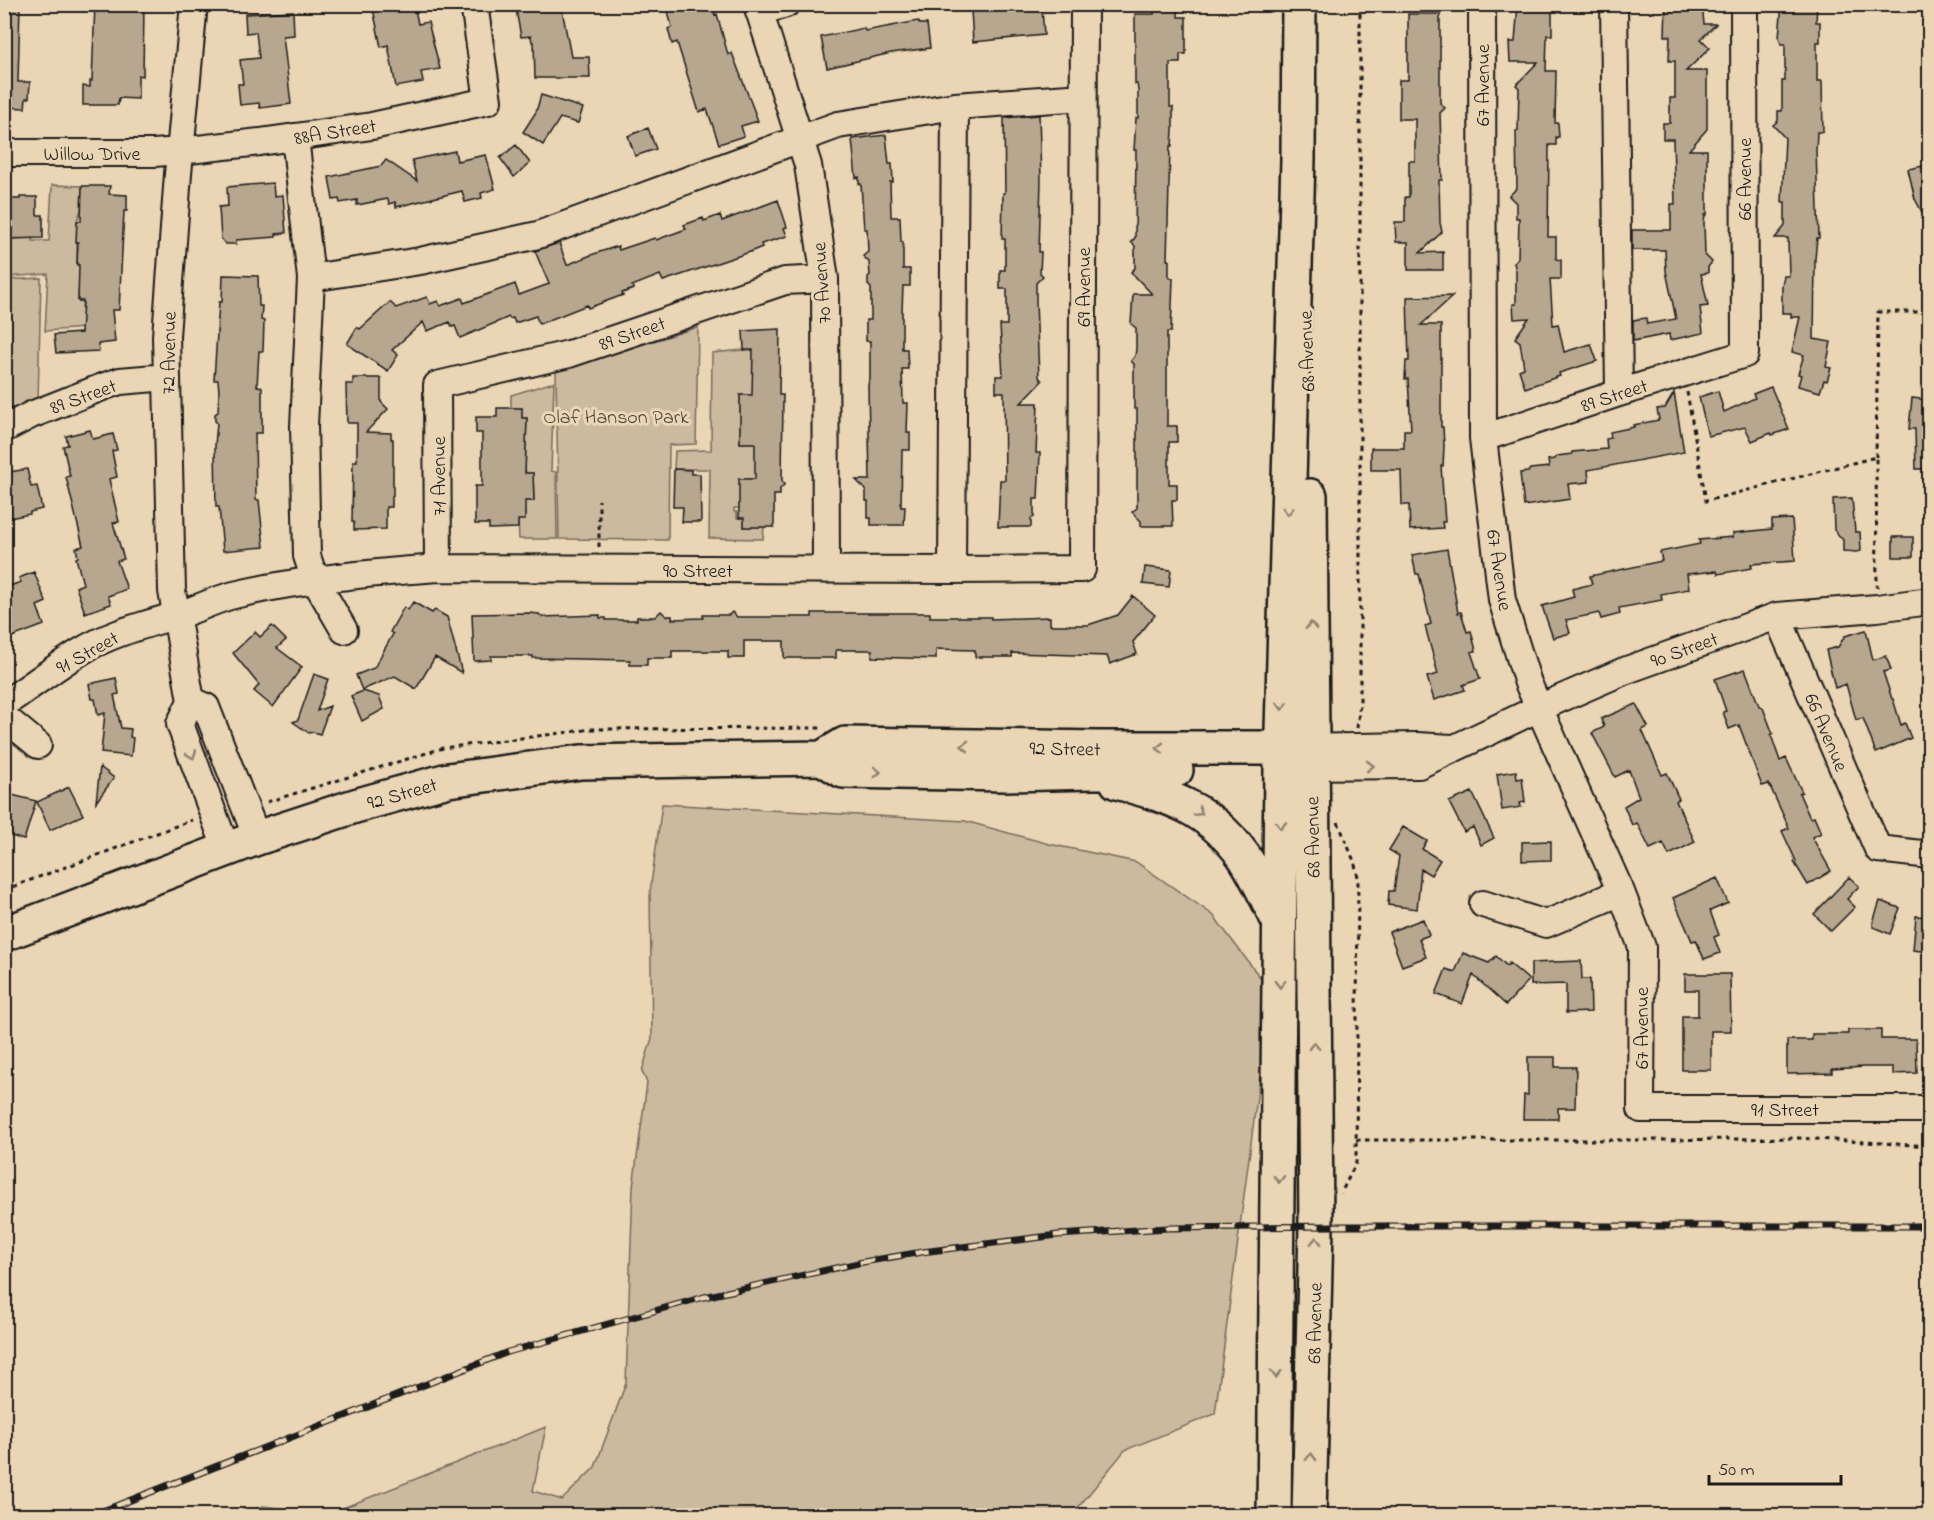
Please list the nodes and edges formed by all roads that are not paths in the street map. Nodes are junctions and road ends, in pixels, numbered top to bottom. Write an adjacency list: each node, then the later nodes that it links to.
1 (194, 4): 14 (street, 72 Avenue)
2 (474, 4): 12 (street, 88A Street)
3 (786, 4): 9 (street)
4 (1084, 4): 10 (street, 69 Avenue)
5 (1299, 4): 38 (main road, 68 Avenue)
6 (1482, 4): 23 (street, 67 Avenue)
7 (1614, 4): 21 (street)
8 (1744, 4): 18 (street, 66 Avenue)
9 (758, 8): 13 (street, 70 Avenue)
10 (1083, 96): 11 (street); 25 (street, 69 Avenue)
11 (955, 106): 13 (street); 27 (street)
12 (295, 137): 14 (street, 88A Street); 16 (street)
13 (800, 140): 16 (street); 17 (street, 70 Avenue)
14 (180, 151): 15 (street, Willow Drive); 19 (street, 72 Avenue)
15 (4, 153)
16 (310, 278): 28 (street)
17 (825, 279): 20 (street, 89 Street); 26 (street, 70 Avenue)
18 (1745, 354): 21 (street, 89 Street)
19 (167, 377): 22 (street, 89 Street); 30 (street, 72 Avenue)
20 (437, 385): 24 (street, 71 Avenue)
21 (1619, 393): 23 (street, 89 Street)
22 (4, 429)
23 (1483, 438): 35 (street, 67 Avenue)
24 (438, 568): 26 (street, 90 Street); 28 (street, 90 Street)
25 (1082, 568): 27 (street, 90 Street)
26 (826, 570): 27 (street, 90 Street)
27 (952, 570)
28 (315, 580): 30 (street, 90 Street); 32 (street)
29 (1929, 601): 31 (street, 90 Street)
30 (176, 616): 33 (street, 72 Avenue); 34 (street, 91 Street)
31 (1777, 616): 35 (street, 90 Street); 43 (street, 66 Avenue)
32 (344, 630)
33 (191, 701): 41 (street); 42 (street, 72 Avenue, one-way to 42)
34 (4, 704)
35 (1539, 708): 38 (street, 90 Street); 44 (street, 67 Avenue)
36 (4, 717): 37 (street)
37 (38, 746)
38 (1296, 757): 39 (main road, 92 Street, one-way to 39); 40 (main road, 92 Street); 46 (main road, 68 Avenue, one-way to 46); 51 (main road, 68 Avenue, one-way to 38)
39 (822, 758): 40 (main road, 92 Street, one-way to 40); 41 (main road, 92 Street)
40 (1084, 773): 46 (main road, one-way to 46)
41 (257, 838): 42 (main road, 92 Street)
42 (226, 848): 47 (main road, 92 Street)
43 (1929, 855)
44 (1621, 892): 45 (street); 48 (street, 67 Avenue)
45 (1483, 904)
46 (1281, 925): 50 (main road, 68 Avenue, one-way to 50)
47 (4, 934)
48 (1641, 1109): 49 (street, 91 Street)
49 (1929, 1109)
50 (1275, 1515)
51 (1309, 1515)

